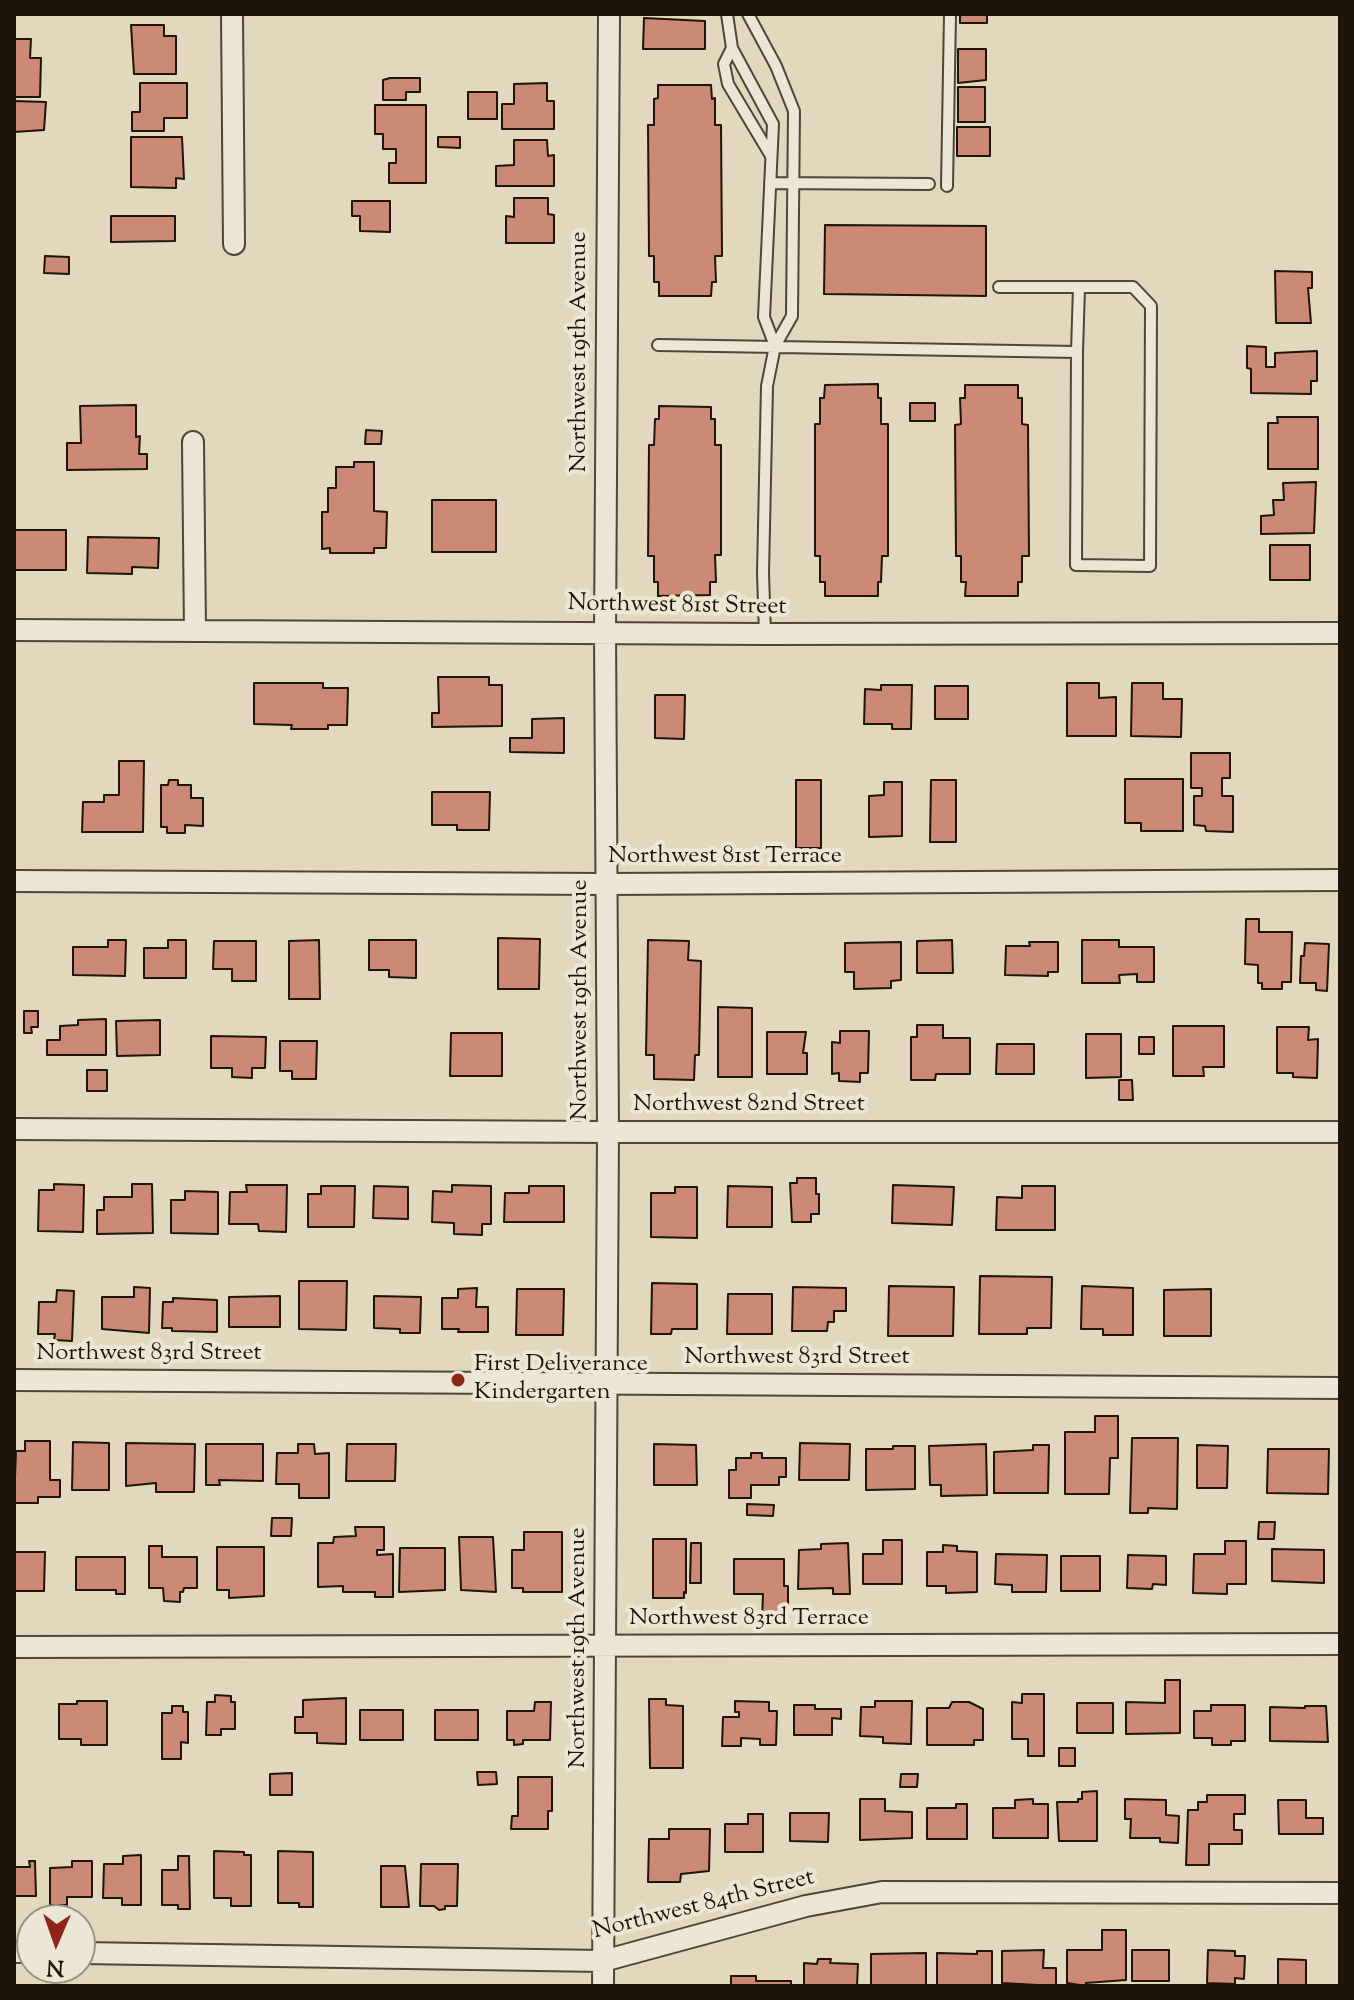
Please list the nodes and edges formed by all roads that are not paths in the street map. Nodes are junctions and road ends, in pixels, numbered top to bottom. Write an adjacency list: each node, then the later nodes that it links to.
1 (232, 14): 12 (street)
2 (609, 14): 21 (street, Northwest 19th Avenue)
3 (727, 14): 6 (lane)
4 (748, 14): 9 (lane)
5 (950, 14): 11 (lane)
6 (732, 48): 7 (lane); 7 (lane)
7 (772, 157): 8 (lane)
8 (770, 183): 9 (lane); 16 (lane)
9 (794, 183): 10 (lane); 16 (lane)
10 (929, 184)
11 (947, 186)
12 (234, 244)
13 (999, 287): 14 (lane)
14 (1079, 287): 17 (lane); 17 (lane)
15 (658, 345): 16 (lane)
16 (775, 346): 17 (lane); 23 (lane)
17 (1077, 352)
18 (193, 442): 20 (street)
19 (14, 630): 20 (street, Northwest 81st Street)
20 (195, 631): 21 (street, Northwest 81st Street)
21 (605, 632): 23 (street, Northwest 81st Street); 26 (street, Northwest 19th Avenue)
22 (1340, 633): 23 (street, Northwest 81st Street)
23 (765, 634)
24 (1340, 880): 26 (street, Northwest 81st Terrace)
25 (14, 881): 26 (street, Northwest 81st Terrace)
26 (607, 884): 28 (street, Northwest 19th Avenue)
27 (14, 1129): 28 (street, Northwest 82nd Street)
28 (608, 1132): 29 (street, Northwest 82nd Street); 31 (street, Northwest 19th Avenue)
29 (1340, 1132)
30 (14, 1380): 31 (street, Northwest 83rd Street)
31 (606, 1384): 32 (street, Northwest 83rd Street); 35 (street, Northwest 19th Avenue)
32 (1340, 1388)
33 (1340, 1644): 35 (street, Northwest 83rd Terrace)
34 (14, 1647): 35 (street, Northwest 83rd Terrace)
35 (607, 1647): 38 (street, Northwest 19th Avenue)
36 (1340, 1893): 38 (street, Northwest 84th Street)
37 (96, 1953): 38 (street, Northwest 84th Street)
38 (603, 1961): 39 (street, Northwest 19th Avenue)
39 (603, 1986)

